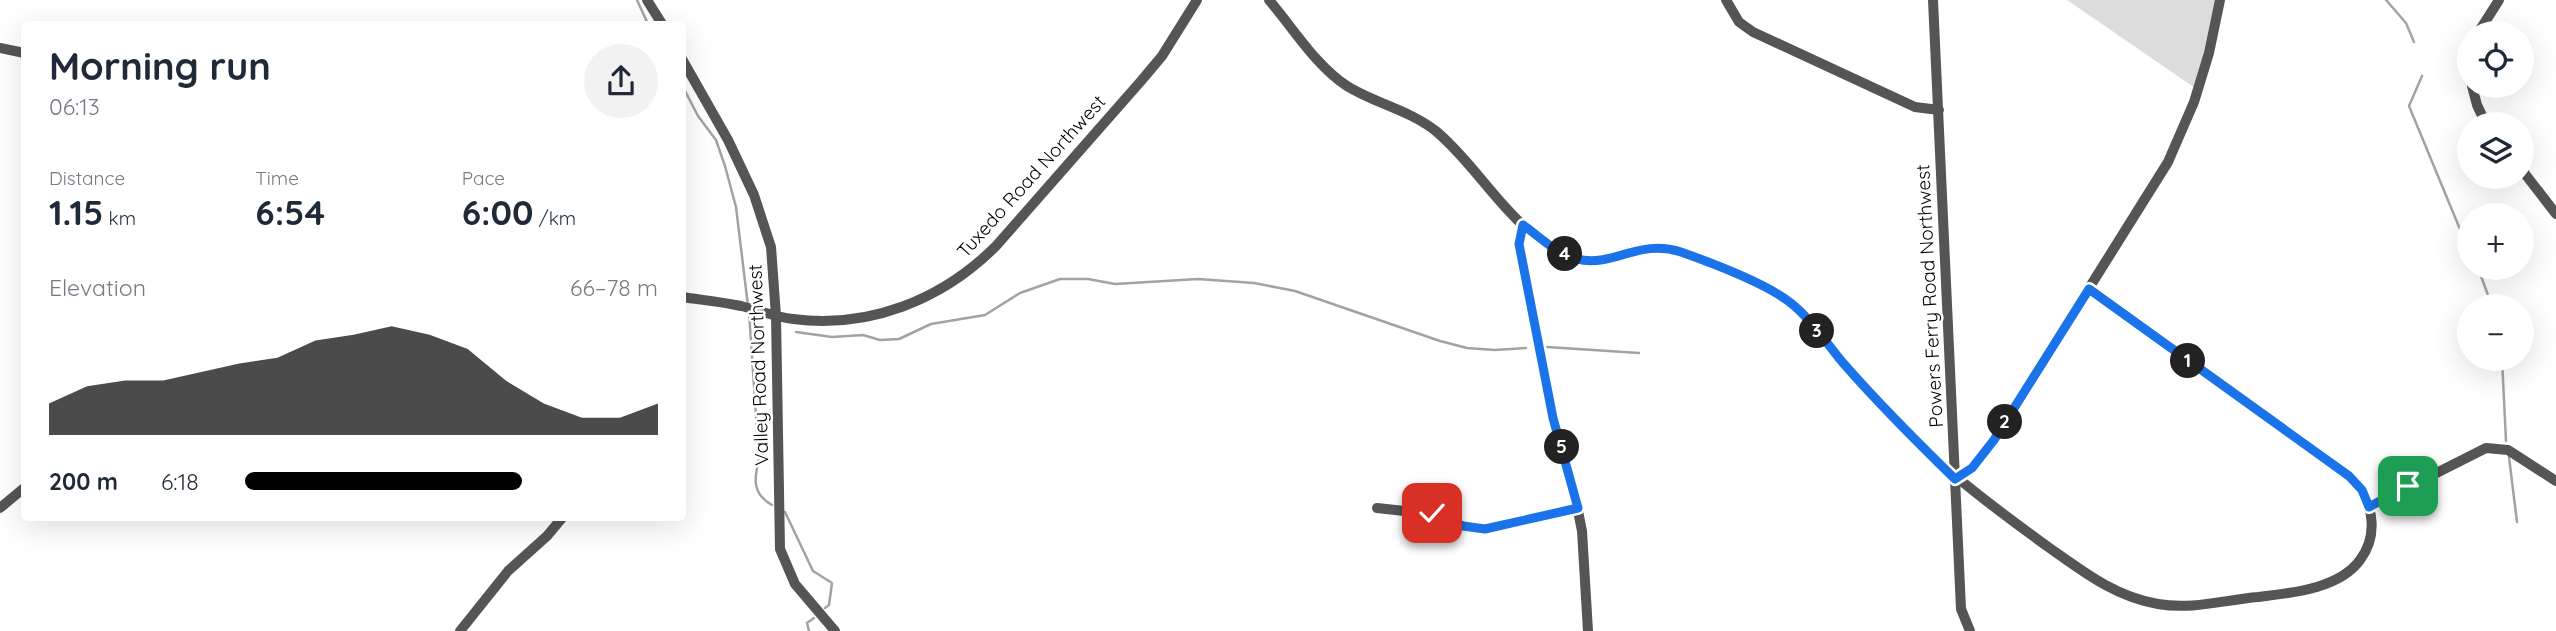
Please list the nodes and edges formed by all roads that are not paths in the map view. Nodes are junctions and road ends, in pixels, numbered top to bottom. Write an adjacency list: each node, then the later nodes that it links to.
1 (647, 0): 8 (street)
2 (1197, 0): 19 (street, Tuxedo Road Northwest)
3 (1269, 0): 16 (street)
4 (1726, 0): 13 (street)
5 (1933, 0): 13 (street, Powers Ferry Road Northwest)
6 (2220, 0): 17 (street)
7 (2499, 0): 9 (street)
8 (660, 21)
9 (2486, 21)
10 (0, 48): 11 (street)
11 (21, 52)
12 (686, 66): 19 (street, Valley Road Northwest)
13 (1939, 110): 20 (street, Powers Ferry Road Northwest)
14 (2534, 186): 15 (street)
15 (2556, 214)
16 (1523, 225): 20 (street); 26 (street)
17 (2089, 289): 20 (street); 23 (street)
18 (686, 298): 19 (street, Tuxedo Road Northwest)
19 (776, 316): 29 (street, Valley Road Northwest)
20 (1955, 479): 23 (street); 31 (street, Powers Ferry Road Northwest)
21 (2556, 481): 23 (street)
22 (21, 490): 24 (street)
23 (2369, 507)
24 (0, 508)
25 (1377, 508): 26 (street)
26 (1578, 508): 30 (street)
27 (560, 521): 28 (street)
28 (460, 631)
29 (835, 631)
30 (1588, 631)
31 (1970, 631)

